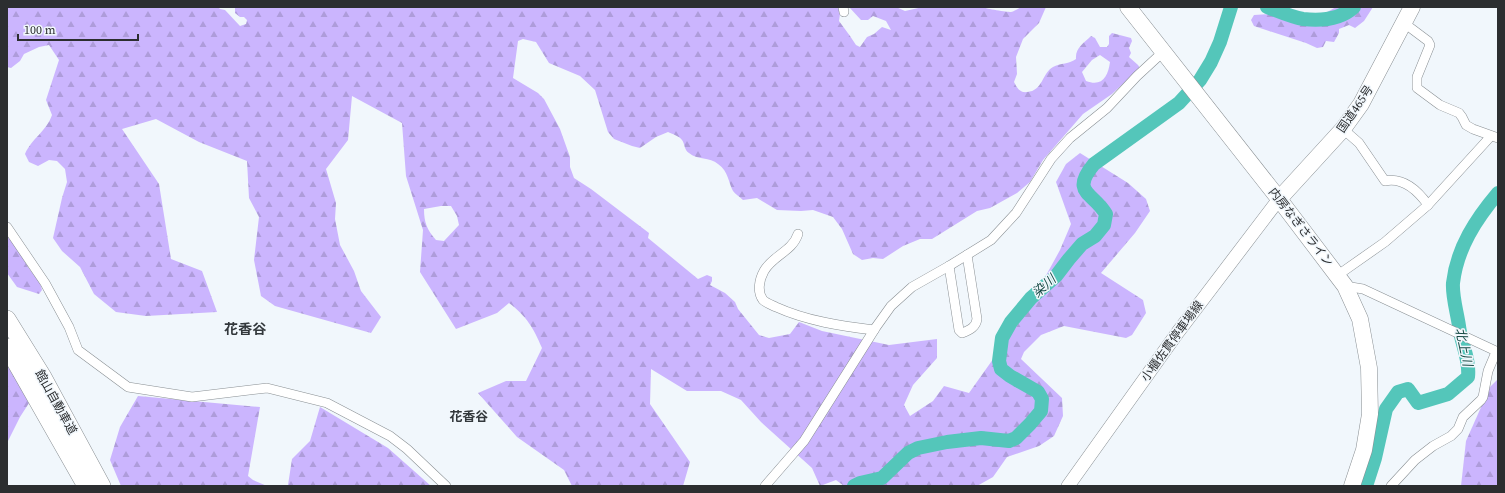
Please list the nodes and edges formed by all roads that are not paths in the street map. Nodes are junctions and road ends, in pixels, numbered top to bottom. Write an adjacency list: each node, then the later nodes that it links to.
1 (1128, 7): 4 (highway, 内房なぎさライン)
2 (1412, 7): 3 (highway, 国道465号)
3 (1404, 23): 5 (highway, 国道465号); 6 (street)
4 (1164, 52): 7 (highway, 内房なぎさライン); 11 (street)
5 (1343, 129): 7 (highway, 国道465号); 8 (street)
6 (1495, 137): 8 (street)
7 (1279, 199): 13 (highway, 内房なぎさライン); 22 (main road, 小櫃佐貫停車場線)
8 (1428, 205): 13 (street)
9 (7, 227): 20 (street)
10 (798, 234): 15 (street)
11 (966, 255): 12 (street); 12 (street)
12 (949, 266): 15 (street)
13 (1342, 281): 17 (street); 23 (highway, 内房なぎさライン)
14 (7, 319): 19 (highway, 館山自動車道)
15 (874, 330): 21 (street)
16 (7, 347): 18 (highway, 館山自動車道)
17 (1497, 352): 24 (street)
18 (86, 486)
19 (102, 486)
20 (446, 486)
21 (765, 486)
22 (1068, 486)
23 (1352, 486)
24 (1391, 486)

